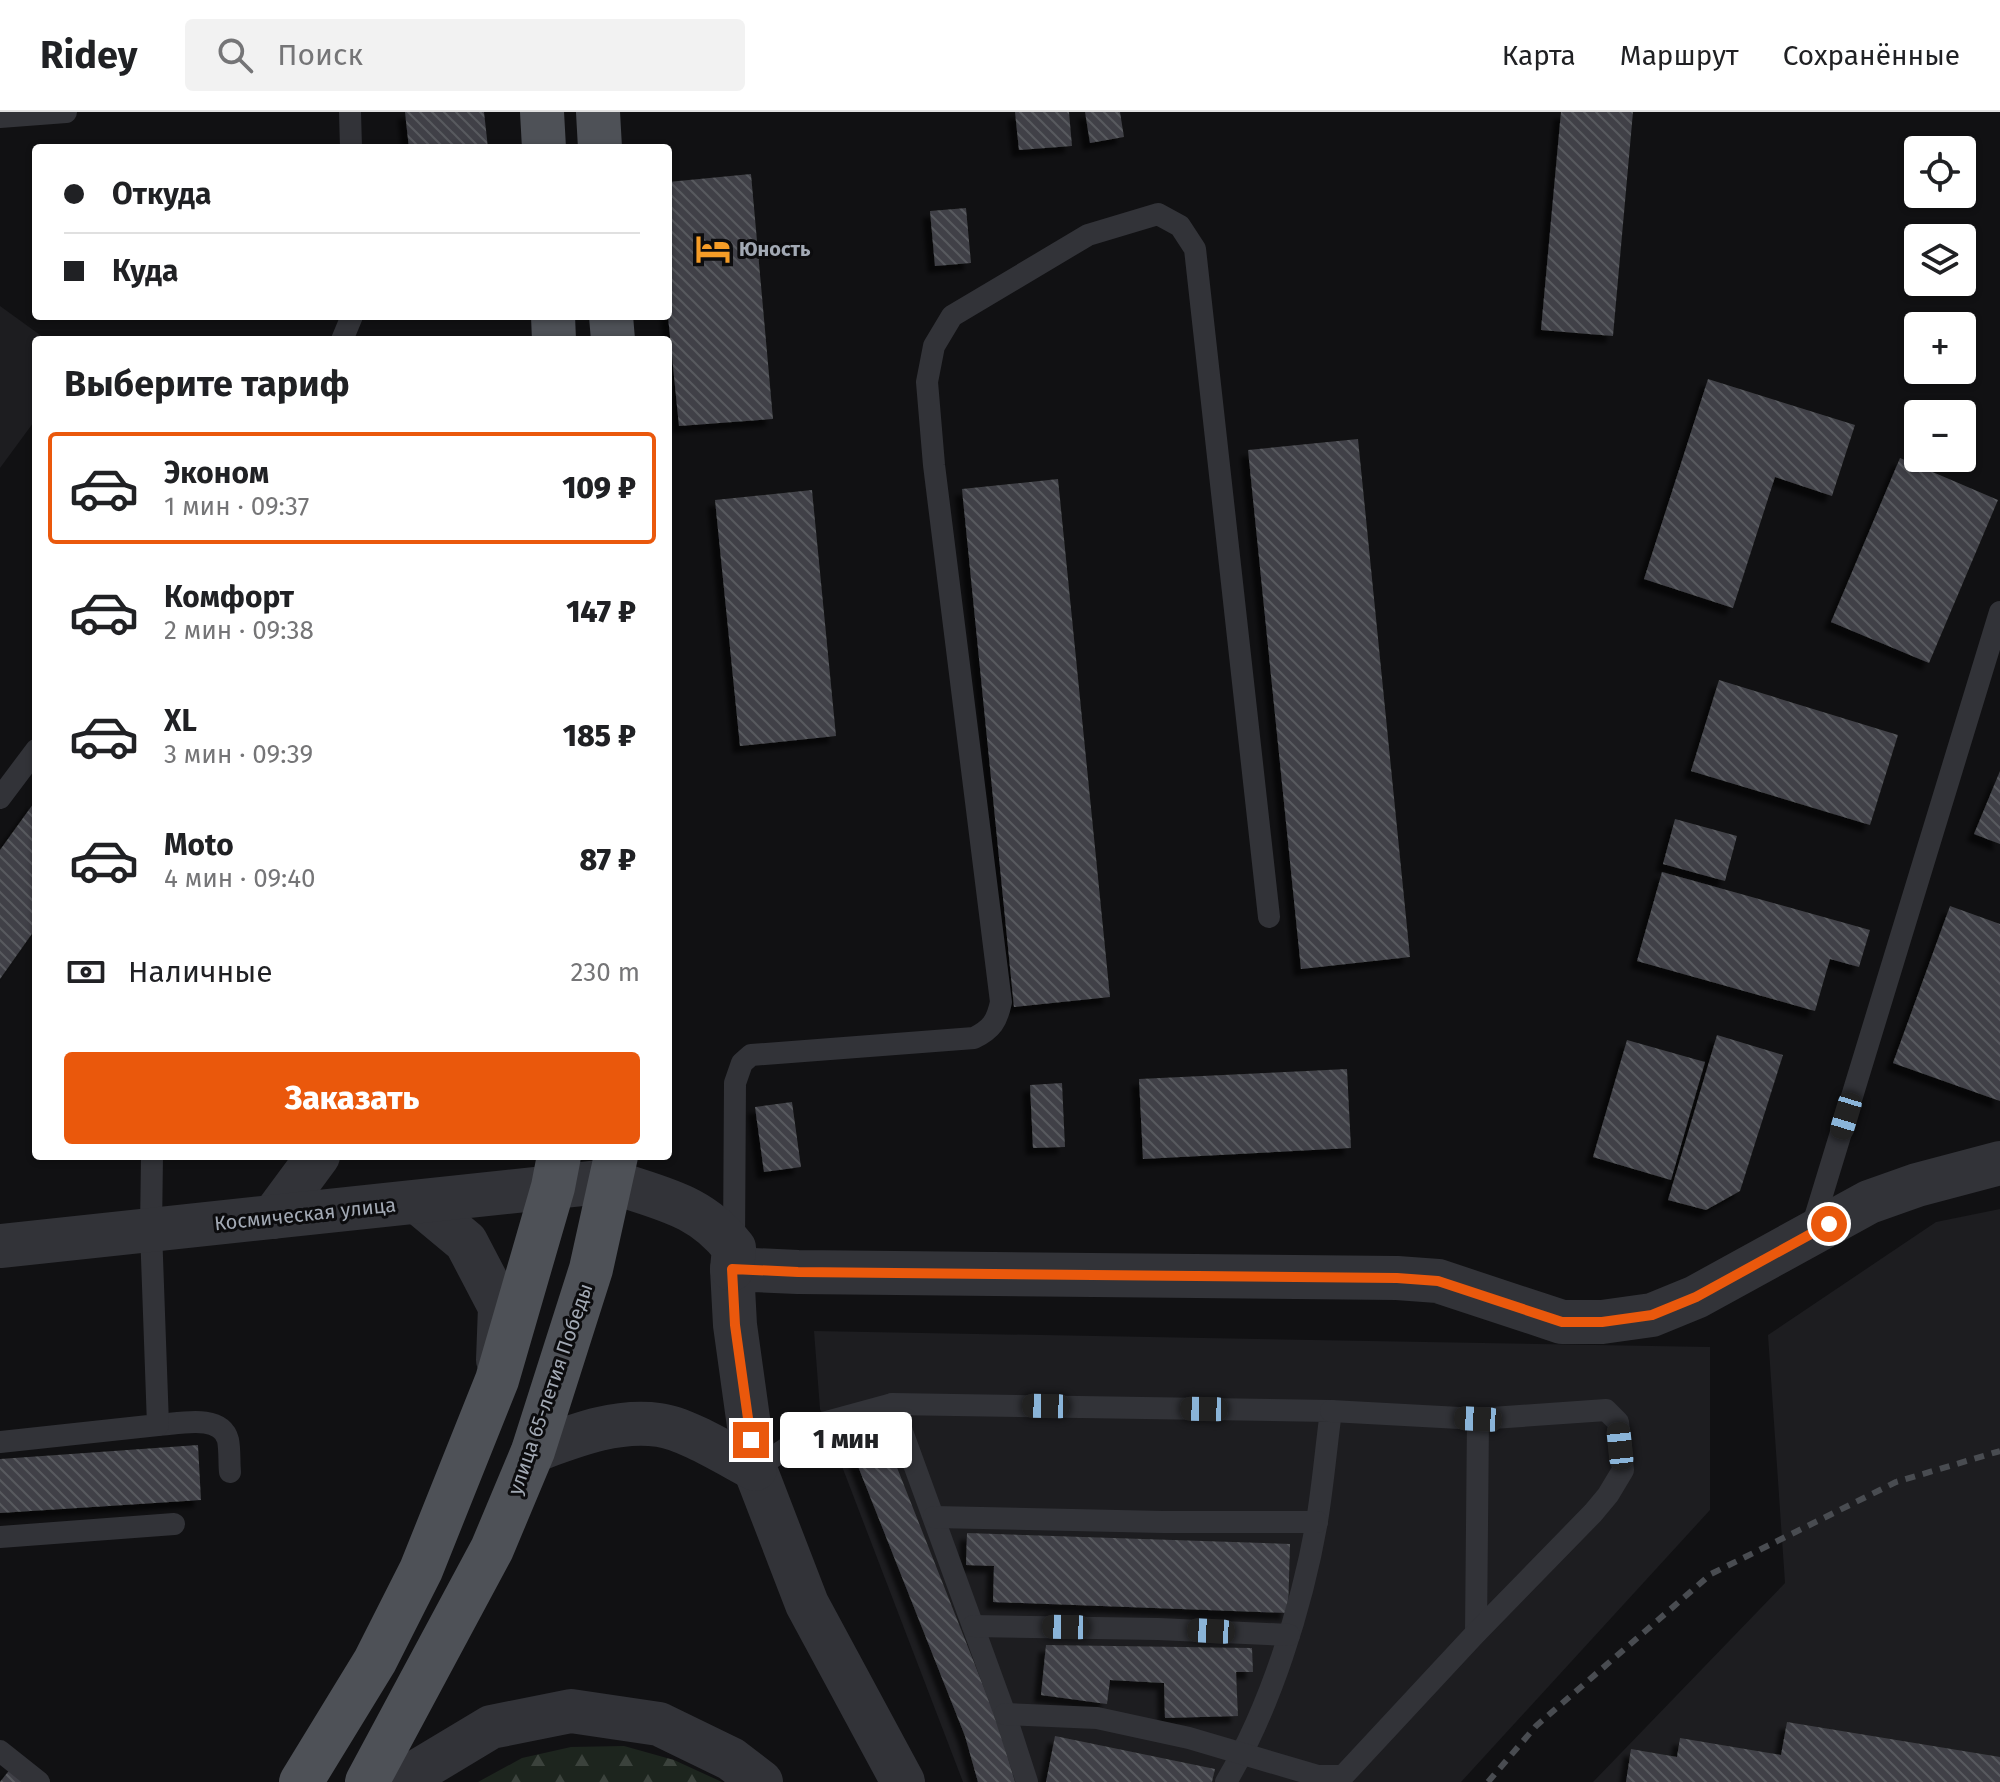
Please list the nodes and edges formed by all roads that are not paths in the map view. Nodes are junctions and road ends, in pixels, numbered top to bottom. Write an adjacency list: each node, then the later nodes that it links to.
1 (66, 112): 5 (lane)
2 (350, 112): 6 (lane)
3 (542, 112): 7 (main road)
4 (598, 112): 8 (main road)
5 (0, 117)
6 (351, 144)
7 (544, 144)
8 (600, 144)
9 (2000, 612): 21 (lane)
10 (32, 755): 11 (lane)
11 (0, 798)
12 (1269, 917): 23 (lane)
13 (152, 1160): 20 (lane)
14 (315, 1160): 19 (street)
15 (2000, 1163): 21 (street)
16 (613, 1169): 17 (street, Космическая улица); 23 (street); 30 (main road, улица 65-летия Победы)
17 (556, 1171): 18 (street, Космическая улица); 24 (main road)
18 (418, 1202): 19 (street, Космическая улица); 24 (street)
19 (273, 1217): 20 (street, Космическая улица)
20 (151, 1230): 22 (street, Космическая улица); 28 (lane)
21 (1810, 1235): 23 (street)
22 (0, 1246)
23 (733, 1259): 31 (street)
24 (497, 1380): 45 (main road)
25 (892, 1404): 26 (lane); 31 (lane); 33 (lane)
26 (1331, 1411): 27 (lane); 34 (lane)
27 (1478, 1419): 38 (lane); 38 (lane)
28 (158, 1425): 29 (lane); 32 (lane)
29 (0, 1442)
30 (533, 1451): 31 (street); 46 (main road, улица 65-летия Победы)
31 (755, 1469): 49 (street)
32 (230, 1472)
33 (934, 1517): 34 (lane); 37 (lane)
34 (1317, 1522): 39 (lane)
35 (174, 1524): 36 (lane)
36 (0, 1537)
37 (973, 1626): 39 (lane); 40 (lane)
38 (1476, 1633): 43 (lane)
39 (1289, 1635): 42 (lane)
40 (1005, 1714): 42 (lane); 50 (lane)
41 (0, 1751): 44 (lane)
42 (1243, 1754): 43 (lane); 51 (lane)
43 (1342, 1779)
44 (39, 1782)
45 (301, 1782)
46 (367, 1782)
47 (406, 1782): 48 (street)
48 (761, 1782)
49 (903, 1782)
50 (1027, 1782)
51 (1226, 1782)

